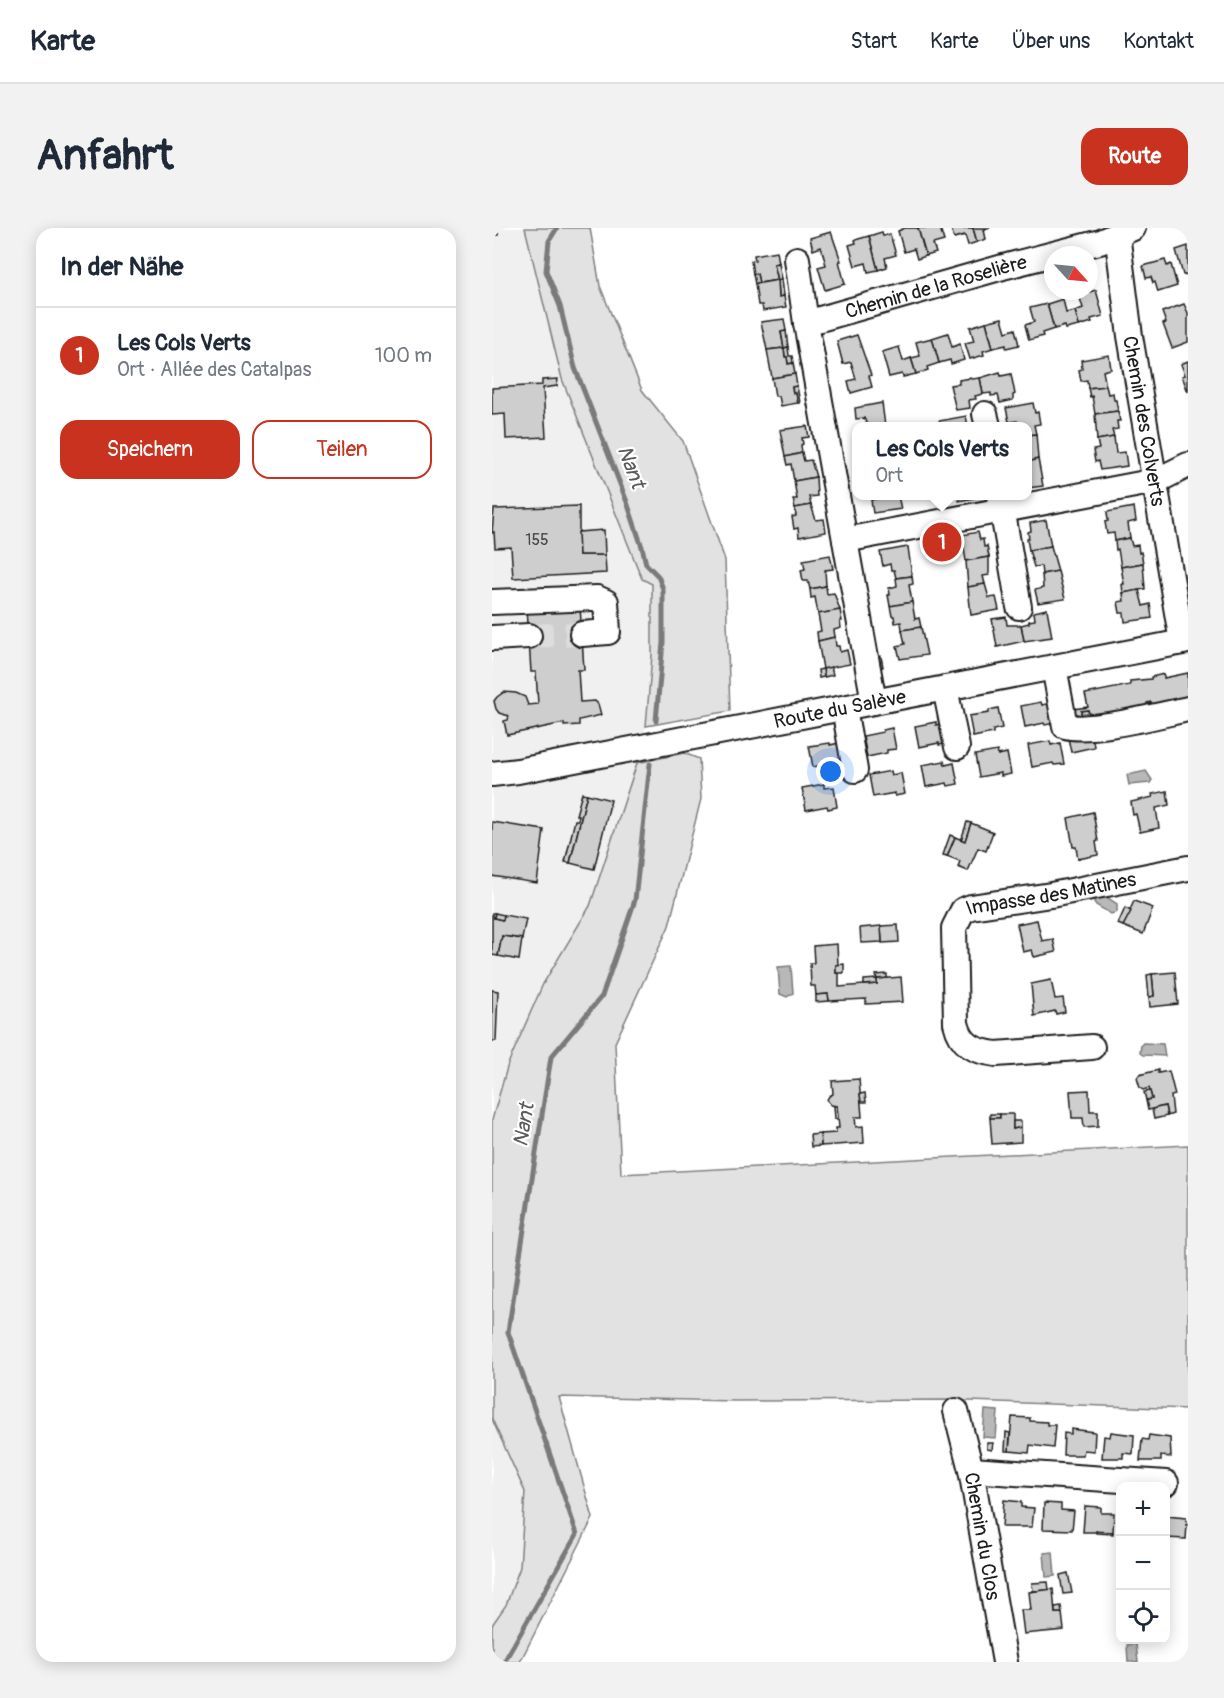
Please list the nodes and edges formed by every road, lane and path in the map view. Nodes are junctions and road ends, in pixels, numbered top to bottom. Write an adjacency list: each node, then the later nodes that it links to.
1 (1125, 231): 3 (street, Chemin de la Roselière); 5 (street, Chemin des Colverts)
2 (797, 259): 3 (street)
3 (806, 323): 9 (street)
4 (1188, 465): 5 (street)
5 (1156, 481): 6 (street); 15 (street, Chemin des Colverts)
6 (1032, 499)
7 (1022, 500): 8 (street)
8 (1001, 503): 9 (street); 11 (street)
9 (845, 540): 18 (street)
10 (492, 602): 12 (street)
11 (1018, 607)
12 (582, 634)
13 (529, 636): 14 (street)
14 (492, 638)
15 (1185, 641): 16 (street, Route du Salève)
16 (1054, 667): 17 (street, Route du Salève); 20 (street)
17 (945, 688): 18 (street, Route du Salève); 21 (street)
18 (874, 702): 19 (street, Route du Salève)
19 (844, 708): 22 (street); 23 (street, Route du Salève)
20 (1188, 709)
21 (957, 747)
22 (855, 770)
23 (492, 774)
24 (1188, 867): 25 (street, Impasse des Matines)
25 (1092, 1047)
26 (956, 1411): 27 (street, Chemin du Clos)
27 (971, 1470): 28 (street); 29 (street, Chemin du Clos)
28 (1151, 1482)
29 (1005, 1662)

